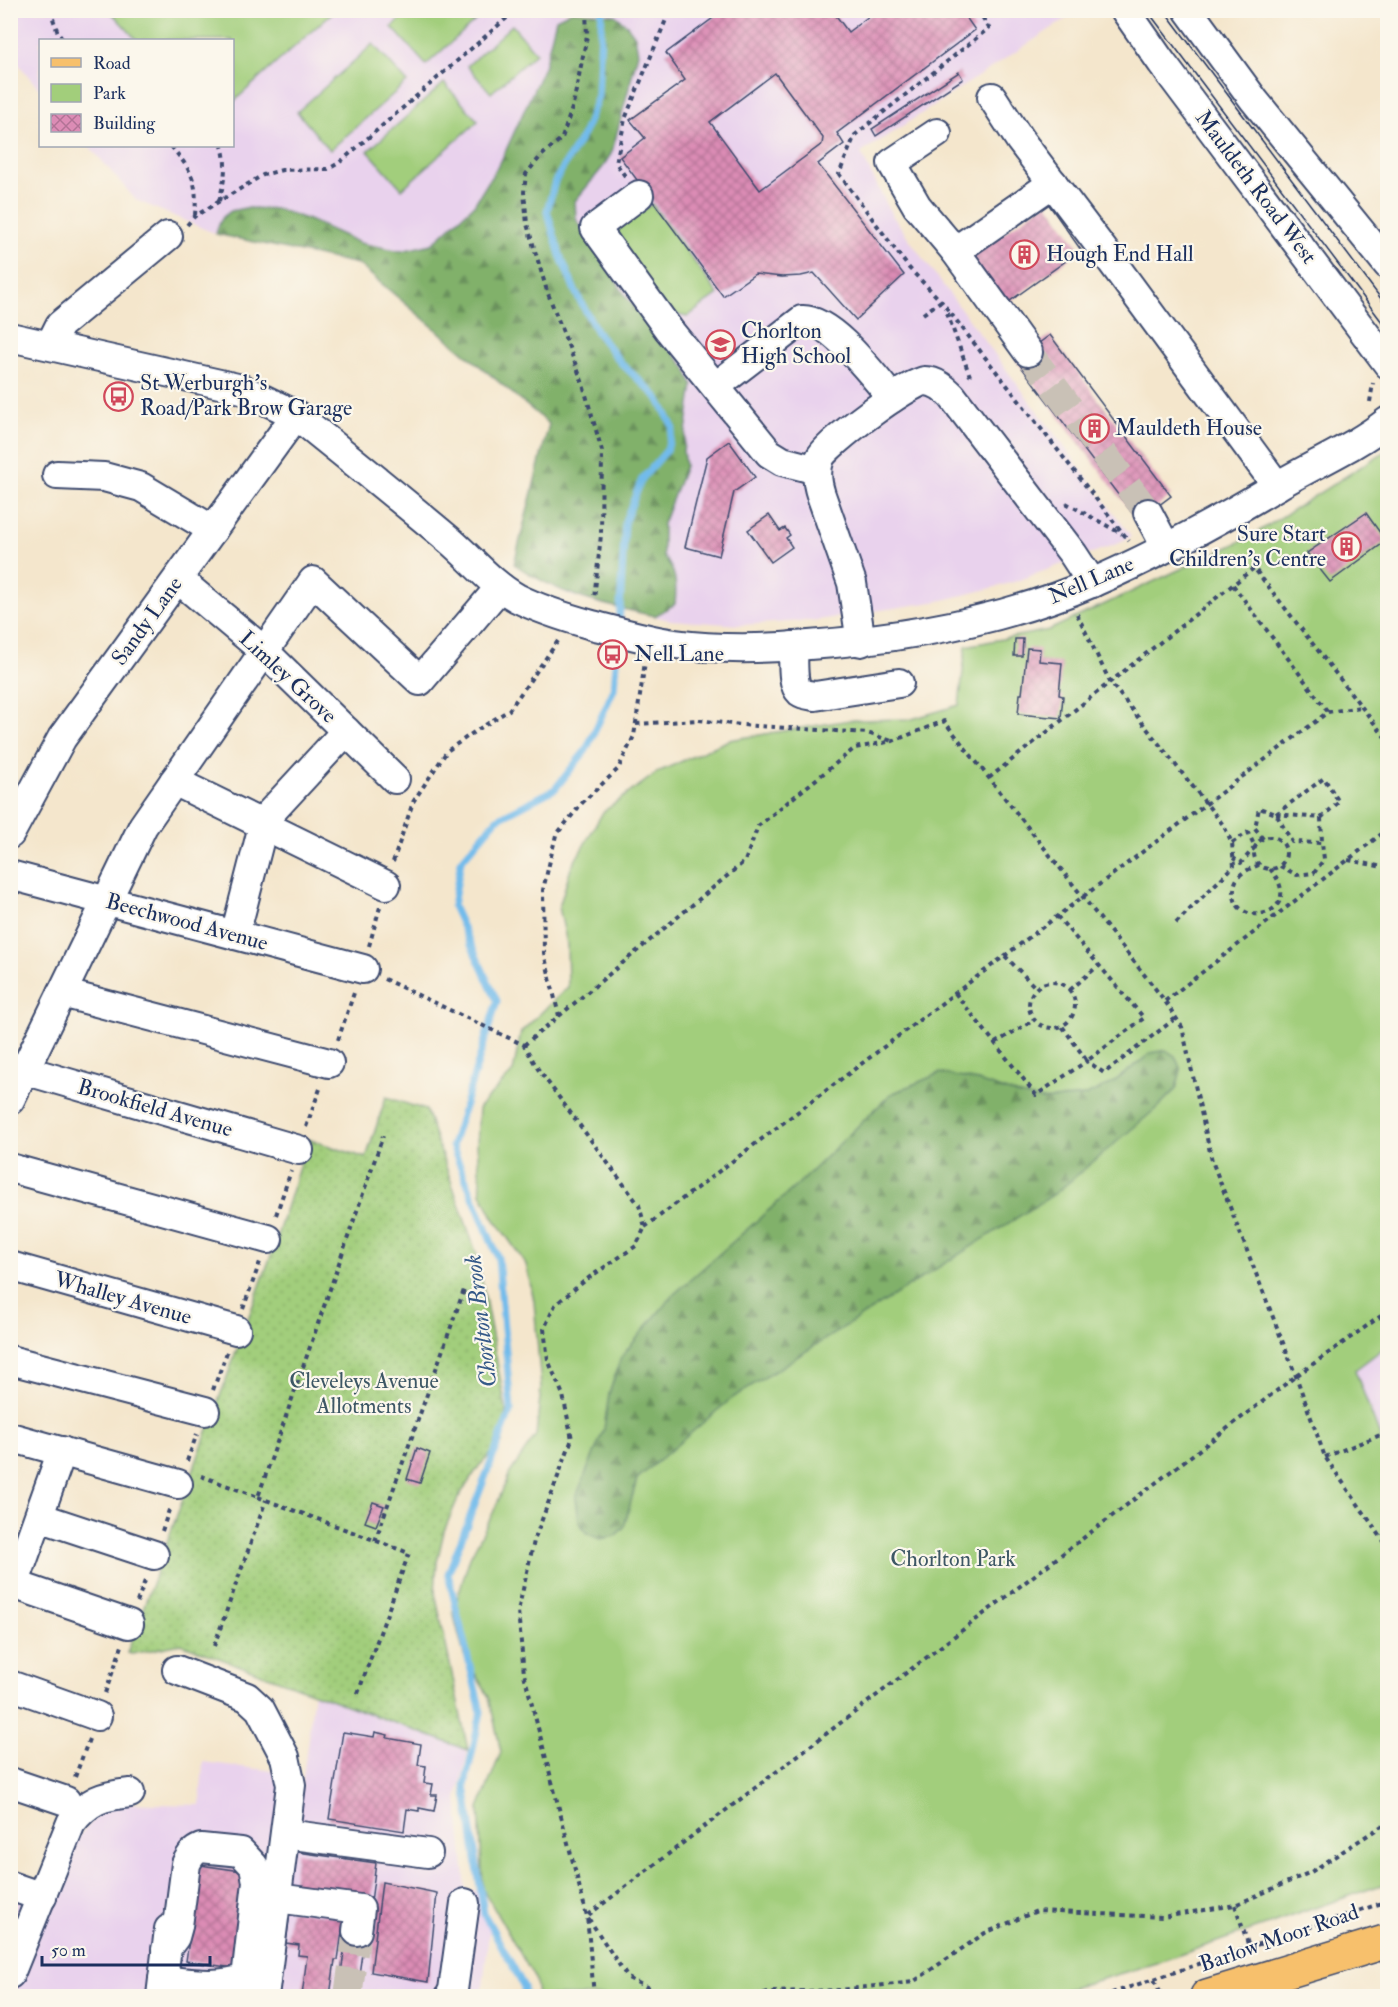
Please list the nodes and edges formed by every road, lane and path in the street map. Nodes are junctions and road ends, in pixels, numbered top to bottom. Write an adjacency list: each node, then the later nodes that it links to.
1 (50, 10): 7 (path)
2 (516, 10): 14 (path)
3 (586, 10): 43 (path)
4 (670, 10): 13 (path)
5 (1125, 10): 25 (street, Mauldeth Road West)
6 (1188, 10): 18 (street)
7 (62, 39)
8 (992, 97): 12 (street)
9 (937, 133): 17 (street)
10 (172, 147): 15 (path)
11 (222, 147): 14 (path)
12 (1053, 183): 17 (street); 33 (street)
13 (639, 195): 27 (street)
14 (219, 202): 15 (path)
15 (195, 216): 16 (path)
16 (168, 236): 23 (street)
17 (955, 251): 24 (street)
18 (1388, 265)
19 (940, 301): 21 (path)
20 (946, 308): 26 (path)
21 (923, 314)
22 (10, 336): 23 (street, Nell Lane)
23 (50, 345): 30 (street, Nell Lane)
24 (1028, 352)
25 (1380, 371): 29 (path)
26 (971, 379)
27 (716, 386): 28 (street); 31 (street)
28 (892, 398): 31 (street); 42 (street)
29 (1378, 412): 33 (street, Nell Lane)
30 (296, 415): 36 (street, Sandy Lane); 41 (street, Nell Lane)
31 (817, 470): 45 (street)
32 (57, 475): 36 (street)
33 (1277, 486): 38 (street, Nell Lane)
34 (1065, 502): 37 (path)
35 (1148, 513): 38 (street)
36 (213, 530): 39 (street, Sandy Lane)
37 (1125, 536)
38 (1166, 547): 42 (street, Nell Lane)
39 (178, 579): 47 (street, Limley Grove); 64 (street, Sandy Lane)
40 (1233, 585): 48 (path); 50 (path); 51 (path)
41 (500, 587): 43 (street, Nell Lane); 47 (street)
42 (1079, 587): 45 (street, Nell Lane); 48 (path)
43 (600, 627): 44 (street, Nell Lane)
44 (642, 638): 46 (street, Nell Lane); 52 (path)
45 (861, 642): 46 (street, Nell Lane)
46 (793, 646): 49 (street)
47 (264, 651): 53 (street, Limley Grove); 58 (street)
48 (1110, 682): 56 (path); 59 (path)
49 (899, 683)
50 (1361, 707): 51 (path); 55 (path)
51 (1328, 712): 59 (path)
52 (636, 724): 54 (path); 92 (path)
53 (346, 731): 57 (street, Limley Grove); 62 (street)
54 (893, 741): 56 (path); 92 (path)
55 (1388, 741)
56 (988, 778): 79 (path)
57 (395, 779)
58 (174, 781): 62 (street); 80 (street)
59 (1208, 803): 66 (path); 79 (path)
60 (1276, 814): 61 (path); 61 (path); 65 (path); 67 (path)
61 (1322, 818): 67 (path)
62 (262, 825): 78 (street); 83 (street)
63 (1388, 829): 70 (path)
64 (10, 834)
65 (1263, 838): 68 (path); 73 (path)
66 (1232, 843): 68 (path); 69 (path)
67 (1322, 843): 73 (path)
68 (1255, 847): 71 (path); 72 (path)
69 (1233, 858): 71 (path); 82 (path)
70 (1347, 860): 74 (path); 91 (path)
71 (1241, 863): 76 (path)
72 (1259, 865): 75 (path); 76 (path)
73 (1280, 866): 75 (path)
74 (1388, 868)
75 (1270, 869): 76 (path)
76 (1242, 873)
77 (10, 876): 80 (street, Beechwood Avenue)
78 (386, 885)
79 (1083, 897): 81 (path); 91 (path)
80 (106, 901): 83 (street, Beechwood Avenue); 89 (street)
81 (1058, 916): 84 (path); 85 (path)
82 (1174, 925)
83 (235, 935): 86 (street, Beechwood Avenue)
84 (1005, 956): 87 (path); 90 (path)
85 (1099, 965): 88 (path); 98 (path)
86 (363, 969): 97 (path)
87 (1036, 988): 88 (path); 94 (path)
88 (1070, 991): 95 (path)
89 (62, 993): 99 (street); 100 (street)
90 (955, 993): 96 (path); 105 (path)
91 (1165, 1001): 93 (path)
92 (559, 1016): 97 (path)
93 (1176, 1018): 98 (path); 112 (path)
94 (1034, 1020): 95 (path); 96 (path)
95 (1062, 1026): 98 (path)
96 (995, 1043): 98 (path)
97 (524, 1045): 105 (path)
98 (1087, 1062)
99 (329, 1063)
100 (18, 1068): 101 (street); 103 (street, Brookfield Avenue)
101 (10, 1100)
102 (383, 1136): 119 (path)
103 (298, 1150)
104 (10, 1168): 106 (street)
105 (645, 1227): 144 (path)
106 (268, 1239)
107 (10, 1266): 110 (street, Whalley Avenue)
108 (464, 1290): 122 (path)
109 (1388, 1311): 112 (path)
110 (236, 1330)
111 (10, 1360): 113 (street)
112 (1296, 1376): 117 (path); 144 (path)
113 (205, 1411)
114 (1388, 1432): 117 (path)
115 (10, 1437): 116 (street)
116 (62, 1451): 118 (street); 121 (street)
117 (1325, 1457): 123 (path)
118 (178, 1484): 119 (path)
119 (258, 1497): 120 (path)
120 (266, 1500): 122 (path); 127 (path)
121 (39, 1517): 124 (street); 125 (street)
122 (375, 1541): 130 (path)
123 (1388, 1546)
124 (154, 1555)
125 (12, 1584): 126 (street)
126 (129, 1624)
127 (214, 1646)
128 (177, 1670): 136 (street)
129 (10, 1685): 131 (street)
130 (357, 1696)
131 (97, 1716)
132 (10, 1782): 134 (street)
133 (130, 1793): 139 (street)
134 (66, 1801)
135 (1388, 1822): 143 (path)
136 (285, 1841): 137 (street); 140 (street); 147 (street)
137 (428, 1853)
138 (10, 1886): 139 (street)
139 (42, 1897): 149 (street)
140 (277, 1898): 145 (street); 152 (street)
141 (1388, 1901): 148 (path, Barlow Moor Road)
142 (465, 1903): 154 (street)
143 (1235, 1905): 148 (path); 157 (path)
144 (587, 1916): 155 (path); 156 (path)
145 (357, 1931)
146 (1388, 1941): 151 (main road, Barlow Moor Road)
147 (166, 1948): 152 (street); 153 (street)
148 (1249, 1948): 150 (path, Barlow Moor Road); 151 (path)
149 (10, 1974)
150 (1154, 1980): 158 (path, Barlow Moor Road); 159 (path)
151 (1260, 1980): 160 (main road, Barlow Moor Road)
152 (259, 1985): 153 (street)
153 (162, 1988)
154 (450, 1996)
155 (594, 1996)
156 (665, 1996)
157 (755, 1996)
158 (1102, 1996)
159 (1162, 1996)
160 (1207, 1996)

